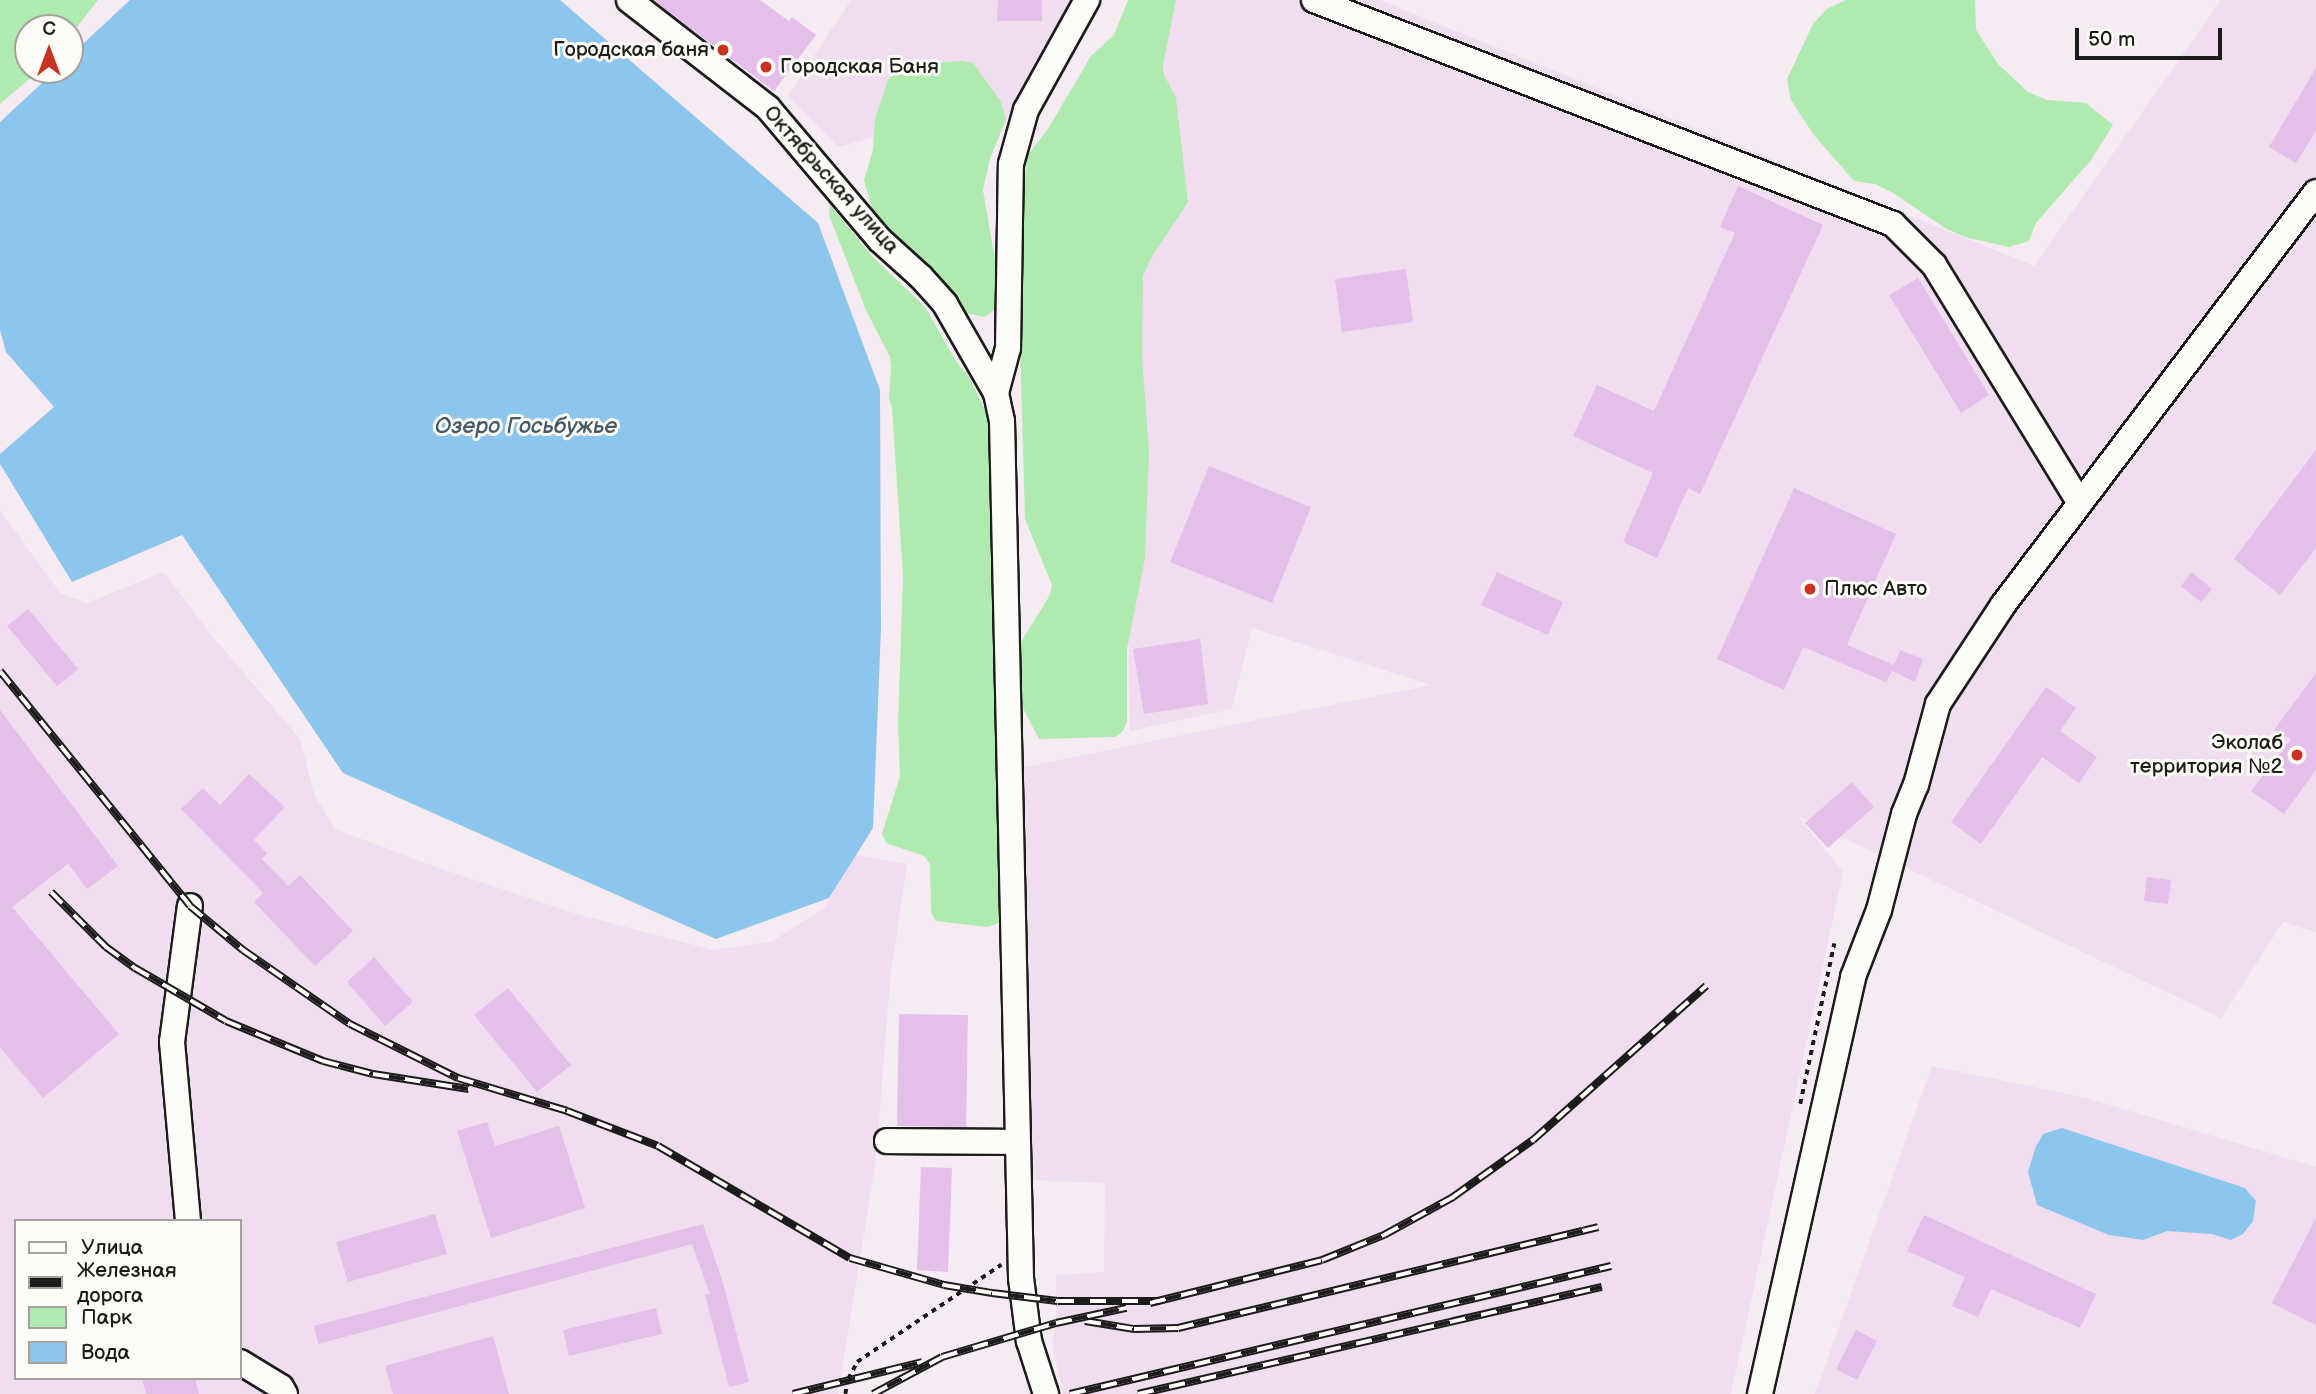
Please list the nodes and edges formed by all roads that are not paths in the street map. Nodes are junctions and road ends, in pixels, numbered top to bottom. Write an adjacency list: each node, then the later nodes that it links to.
1 (629, 0): 5 (street, Октябрьская улица)
2 (1087, 0): 5 (street)
3 (1314, 0): 6 (street)
4 (2316, 192): 6 (street)
5 (996, 393): 9 (street)
6 (2080, 503): 14 (street)
7 (190, 906): 10 (street)
8 (887, 1141): 9 (street)
9 (1017, 1142): 13 (street)
10 (188, 1219)
11 (242, 1363): 12 (street)
12 (285, 1394)
13 (1046, 1394)
14 (1760, 1394)

